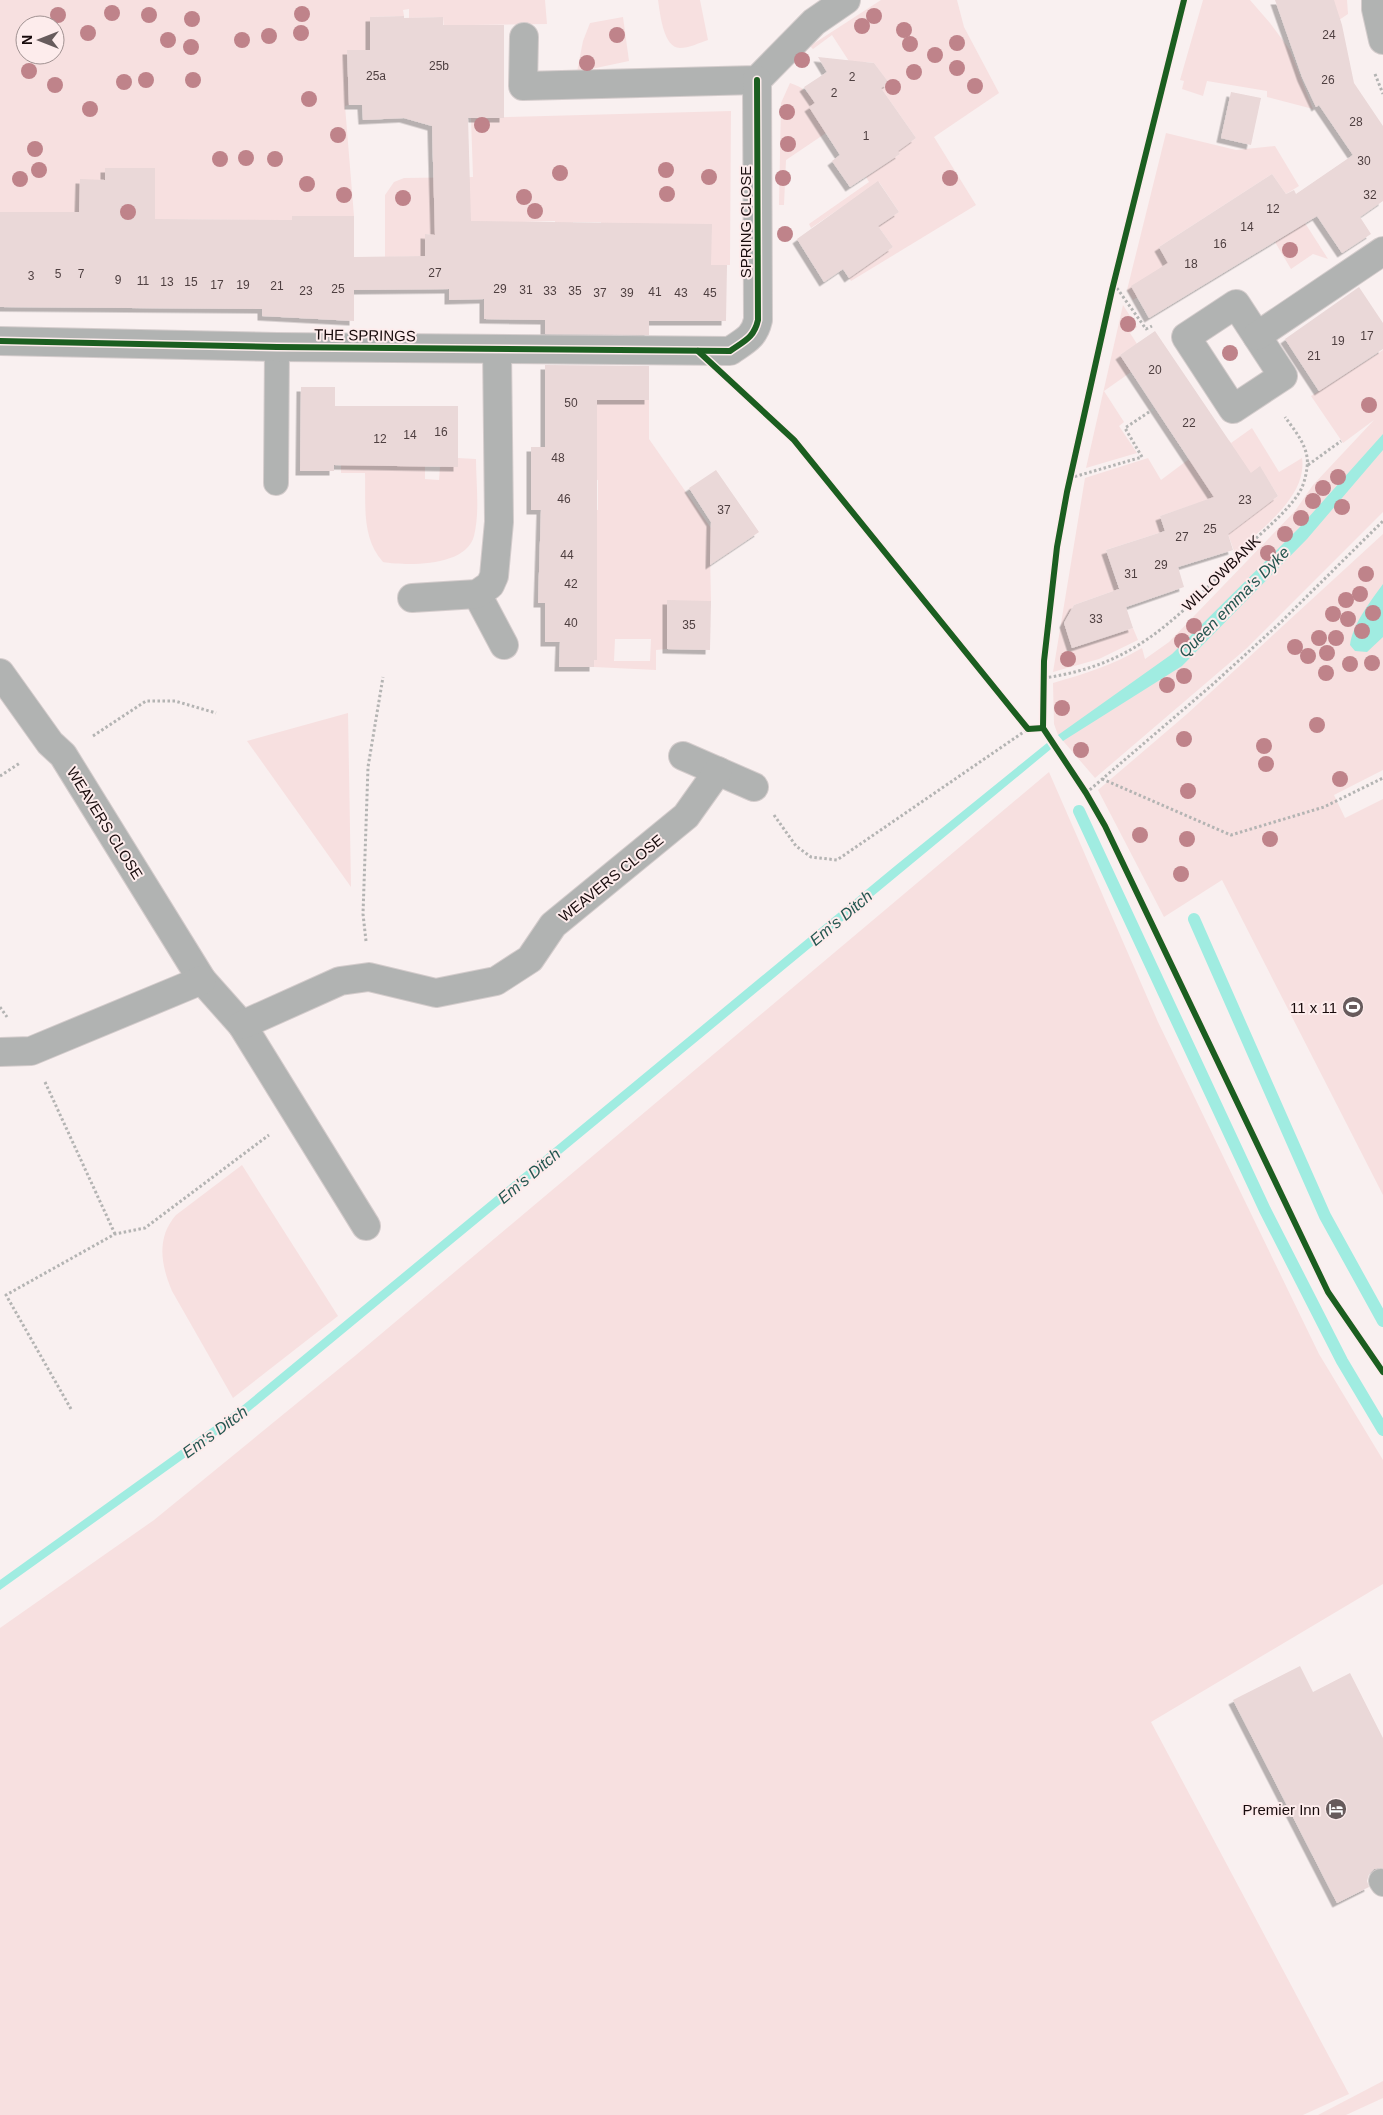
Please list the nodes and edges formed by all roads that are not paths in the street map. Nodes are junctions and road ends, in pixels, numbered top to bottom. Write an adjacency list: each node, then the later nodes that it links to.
1 (846, 0): 5 (street)
2 (1376, 0): 4 (street)
3 (524, 37): 5 (street)
4 (1383, 40)
5 (757, 80): 11 (street, SPRING CLOSE)
6 (1383, 251): 7 (street)
7 (1257, 336)
8 (0, 341): 9 (street, THE SPRINGS)
9 (278, 347): 10 (street, THE SPRINGS); 12 (lane)
10 (497, 349): 11 (street, THE SPRINGS); 13 (street)
11 (730, 351)
12 (276, 483)
13 (477, 594): 14 (street); 15 (street)
14 (412, 598)
15 (504, 645)
16 (0, 673): 20 (street, WEAVERS CLOSE)
17 (683, 756): 18 (street)
18 (718, 771): 19 (street); 21 (street, WEAVERS CLOSE)
19 (754, 787)
20 (202, 980): 21 (street, WEAVERS CLOSE); 22 (street)
21 (242, 1025): 23 (street, WEAVERS CLOSE)
22 (0, 1052)
23 (366, 1226)

